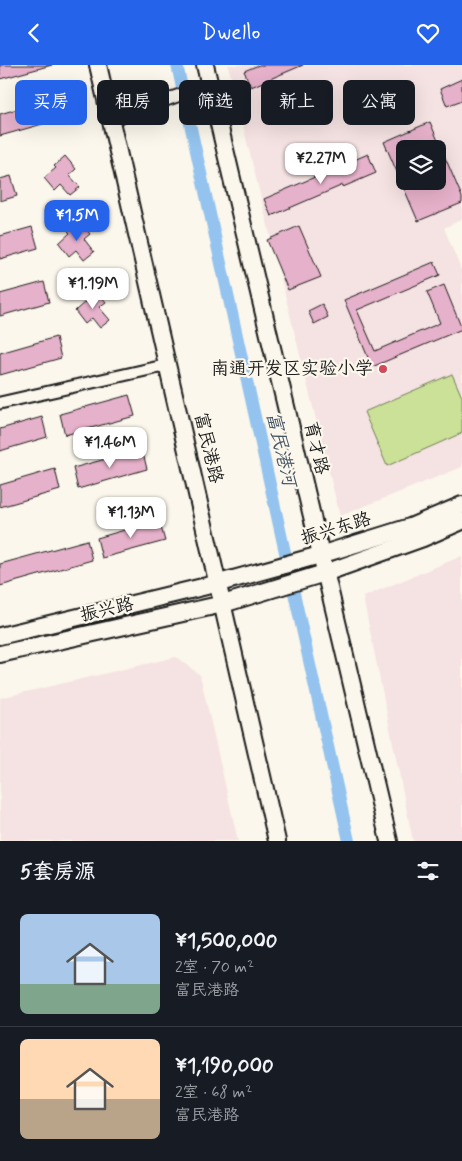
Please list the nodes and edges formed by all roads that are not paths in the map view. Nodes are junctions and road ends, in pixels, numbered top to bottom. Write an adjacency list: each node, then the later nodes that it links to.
1 (98, 65): 3 (street, 富民港路)
2 (205, 65): 4 (street, 育才路)
3 (102, 80)
4 (208, 80)
5 (112, 125): 7 (street, 富民港路)
6 (218, 125): 11 (street, 育才路)
7 (168, 365): 8 (street); 13 (street, 富民港路)
8 (0, 403)
9 (462, 505): 11 (street, 振兴东路)
10 (462, 521): 12 (street, 振兴东路)
11 (320, 555): 12 (street, 育才路); 13 (street, 振兴东路)
12 (325, 573): 14 (street, 振兴东路); 18 (street, 育才路)
13 (219, 583): 14 (street, 富民港路); 15 (street, 振兴路)
14 (224, 604): 16 (street, 振兴路); 17 (street, 富民港路)
15 (0, 635)
16 (0, 654)
17 (277, 841)
18 (389, 841)

